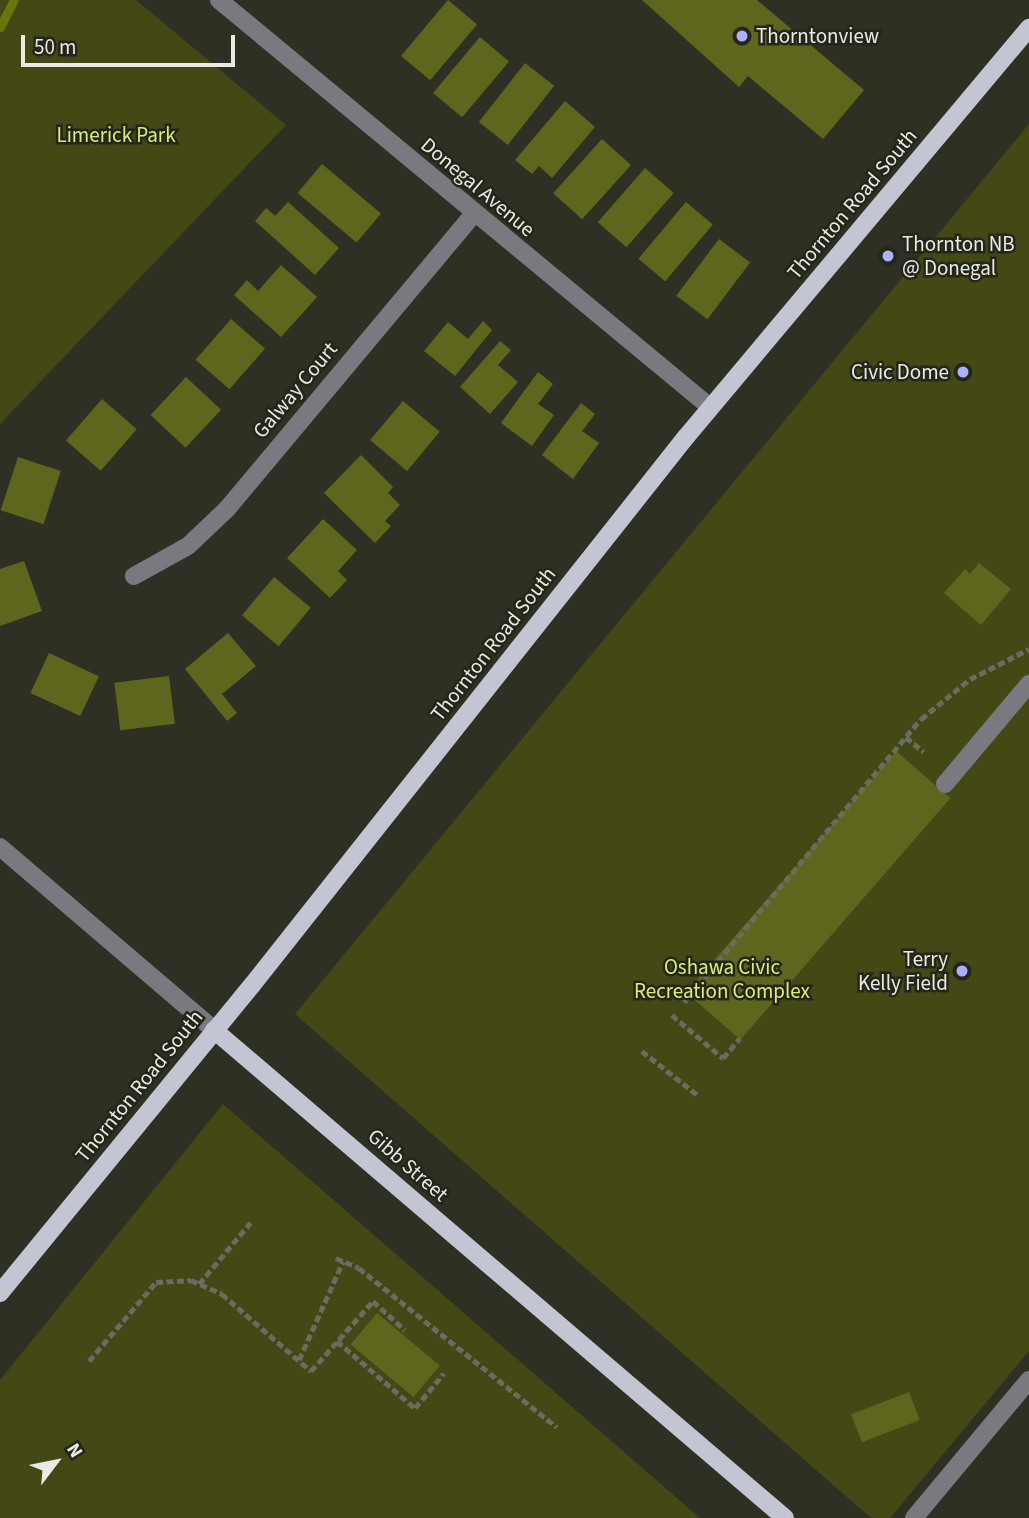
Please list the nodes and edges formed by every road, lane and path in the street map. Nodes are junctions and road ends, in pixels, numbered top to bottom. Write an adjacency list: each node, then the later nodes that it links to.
1 (219, 0): 3 (street, Donegal Avenue)
2 (1029, 28): 4 (main road, Thornton Road South)
3 (474, 214): 4 (street, Donegal Avenue); 5 (street, Galway Court)
4 (710, 407): 14 (main road, Thornton Road South)
5 (134, 576)
6 (1029, 649): 8 (path)
7 (1029, 684): 10 (street)
8 (906, 737): 9 (path); 12 (path)
9 (924, 752)
10 (945, 783)
11 (0, 847): 14 (street, Gibb Street)
12 (684, 1002)
13 (672, 1015): 15 (path)
14 (214, 1030): 22 (main road, Thornton Road South); 30 (main road, Gibb Street)
15 (740, 1038)
16 (642, 1051): 17 (path)
17 (699, 1097)
18 (250, 1223): 21 (path)
19 (336, 1258): 20 (path)
20 (343, 1261): 26 (path); 29 (path)
21 (199, 1284): 25 (path); 26 (path)
22 (0, 1293)
23 (405, 1329): 24 (path)
24 (337, 1341): 26 (path); 27 (path)
25 (89, 1360)
26 (299, 1360)
27 (444, 1373)
28 (1029, 1380): 31 (street)
29 (557, 1427)
30 (785, 1518)
31 (914, 1518)

